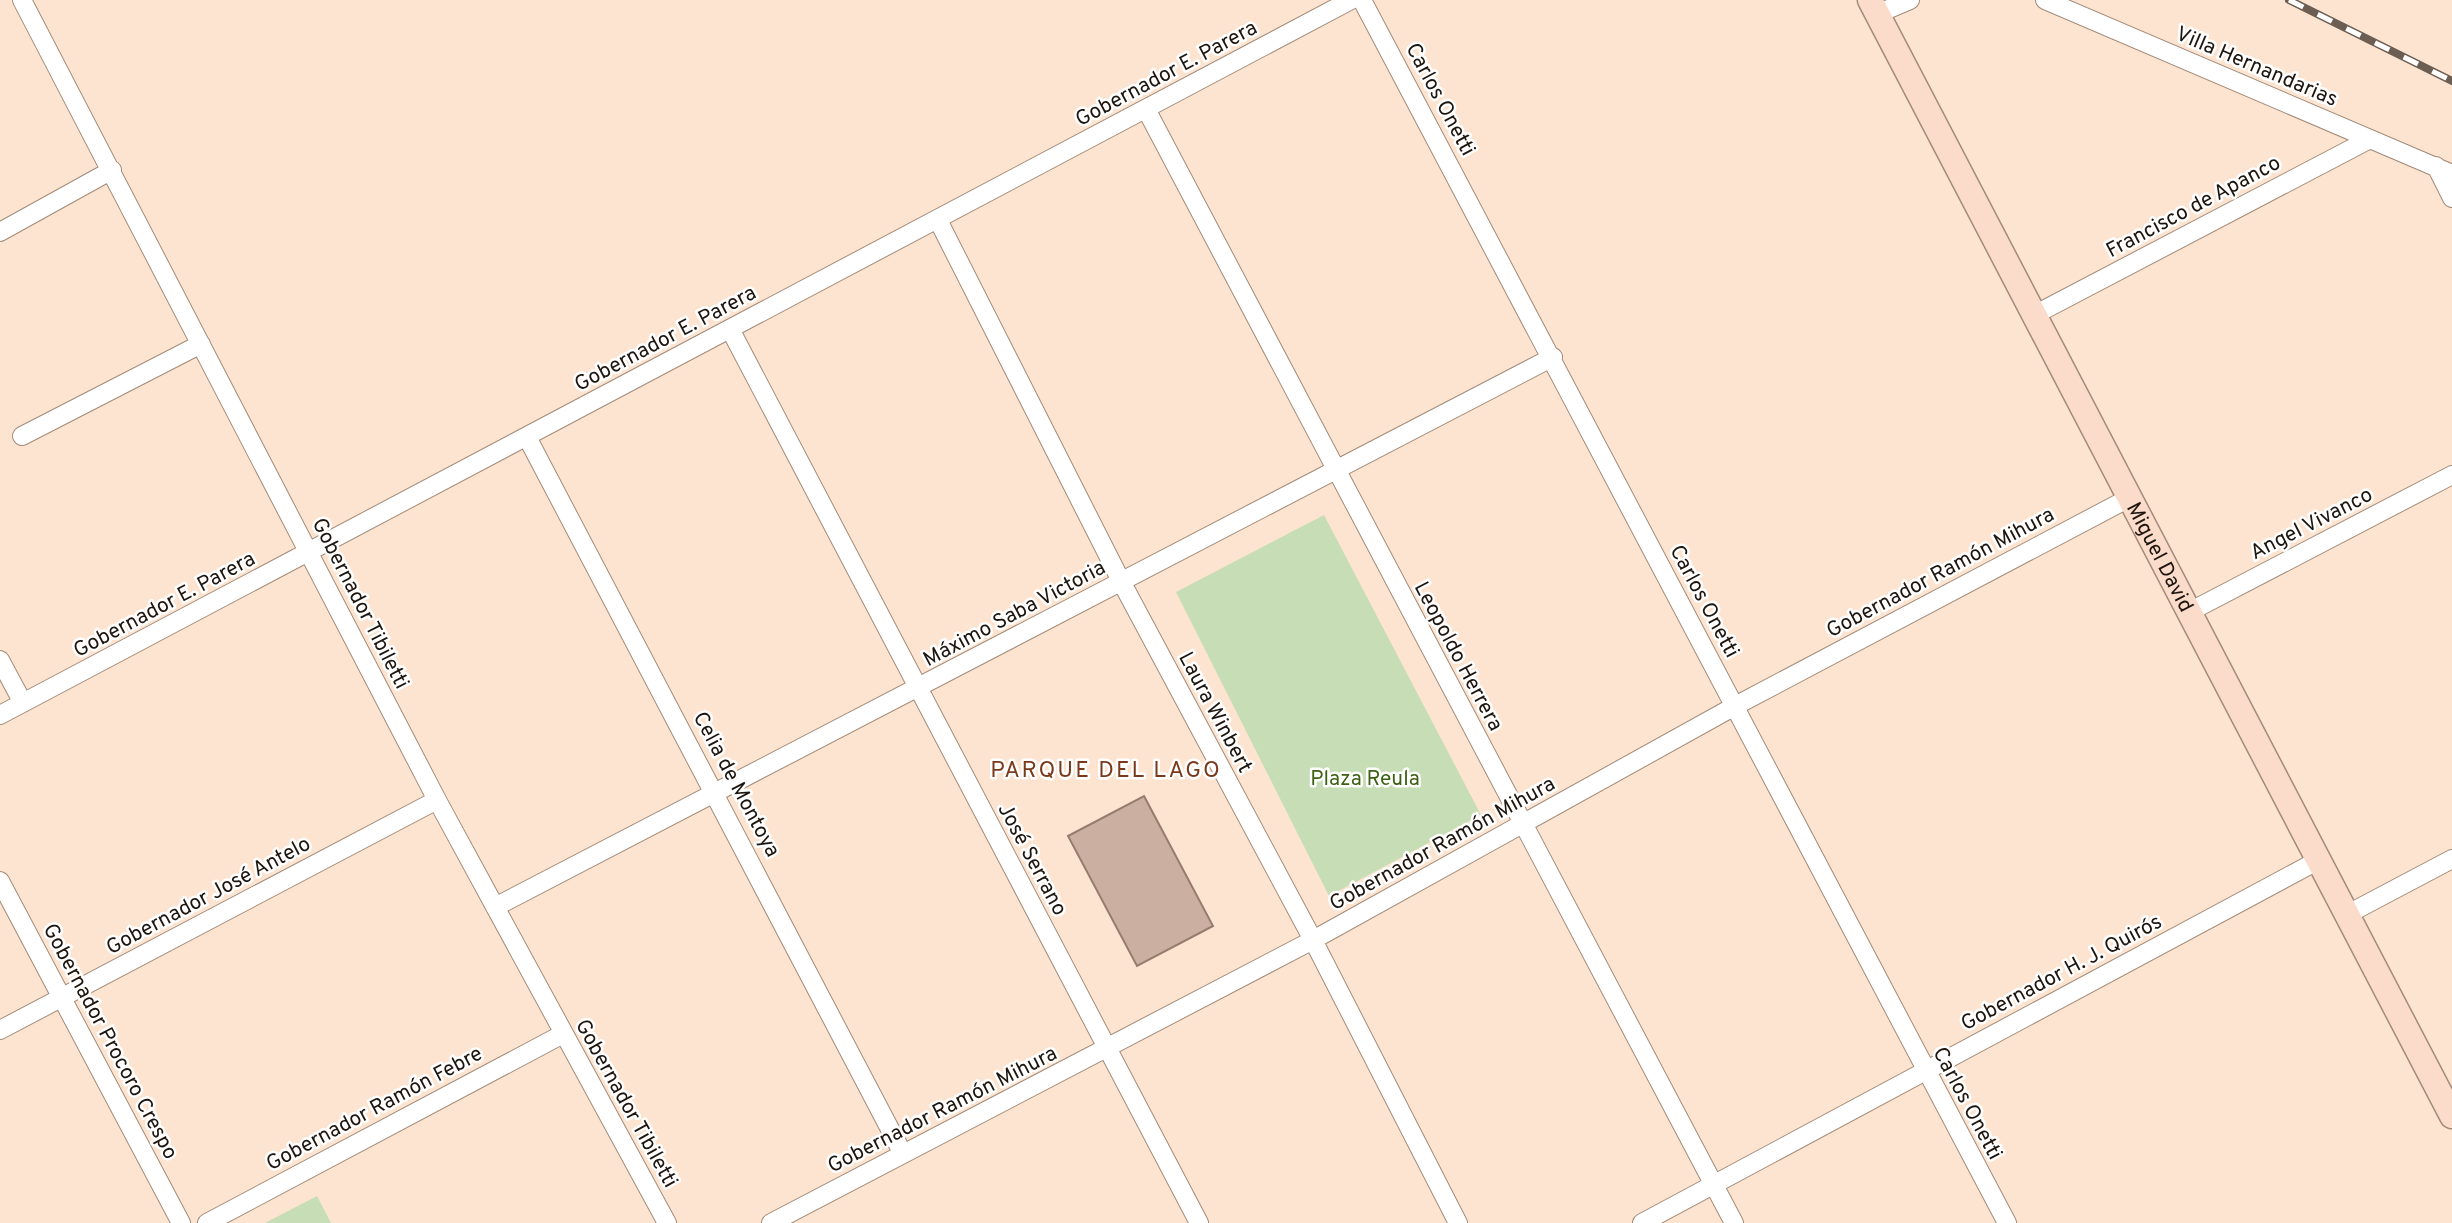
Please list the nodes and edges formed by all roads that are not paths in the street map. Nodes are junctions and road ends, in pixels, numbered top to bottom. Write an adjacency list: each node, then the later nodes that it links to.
1 (22, 0): 9 (street, Gobernador Tibiletti)
2 (1351, 0): 7 (street, Gobernador E. Parera)
3 (1362, 0): 17 (street, Carlos Onetti)
4 (1910, 0): 6 (street)
5 (2045, 0): 8 (street, Villa Hernandarias)
6 (1873, 7): 14 (street, Miguel David)
7 (1146, 109): 12 (street, Gobernador E. Parera); 20 (street, Leopoldo Herrera)
8 (2370, 139): 10 (street, Villa Hernandarias); 14 (street, Francisco de Apanco)
9 (112, 170): 13 (street); 16 (street, Gobernador Tibiletti)
10 (2444, 170): 11 (street)
11 (2452, 198)
12 (938, 220): 15 (street, Gobernador E. Parera); 24 (street, Laura Winbert)
13 (0, 232)
14 (2036, 314): 22 (street, Miguel David)
15 (730, 329): 19 (street, Gobernador E. Parera); 27 (street, José Serrano)
16 (201, 344): 18 (street); 23 (street, Gobernador Tibiletti)
17 (1553, 357): 20 (street, Máximo Saba Victoria); 29 (street, Carlos Onetti)
18 (22, 436)
19 (527, 437): 23 (street, Gobernador E. Parera); 31 (street, Celia de Montoya)
20 (1336, 471): 24 (street, Máximo Saba Victoria); 33 (street, Leopoldo Herrera)
21 (2452, 475): 25 (street, Angel Vivanco)
22 (2131, 497): 25 (street, Miguel David); 29 (street, Gobernador Ramón Mihura)
23 (310, 553): 28 (street, Gobernador E. Parera); 32 (street, Gobernador Tibiletti)
24 (1122, 583): 27 (street, Máximo Saba Victoria); 39 (street, Laura Winbert)
25 (2191, 611): 35 (street, Miguel David)
26 (0, 660): 28 (street)
27 (917, 689): 31 (street, Máximo Saba Victoria); 43 (street, José Serrano)
28 (23, 703): 30 (street, Gobernador E. Parera)
29 (1735, 706): 33 (street, Gobernador Ramón Mihura); 44 (street, Carlos Onetti)
30 (0, 715)
31 (716, 793): 37 (street, Máximo Saba Victoria); 46 (street, Celia de Montoya)
32 (437, 800): 37 (street, Gobernador Tibiletti); 40 (street, Gobernador José Antelo)
33 (1522, 824): 39 (street, Gobernador Ramón Mihura); 47 (street, Leopoldo Herrera)
34 (2452, 859): 38 (street)
35 (2317, 861): 38 (street, Miguel David); 44 (street, Gobernador H. J. Quirós)
36 (0, 881): 40 (street, Gobernador Procoro Crespo)
37 (495, 907): 42 (street, Gobernador Tibiletti)
38 (2346, 915): 45 (street, Miguel David)
39 (1312, 940): 43 (street, Gobernador Ramón Mihura); 53 (street, Laura Winbert)
40 (62, 997): 41 (street, Gobernador José Antelo); 48 (street, Gobernador Procoro Crespo)
41 (0, 1030)
42 (563, 1034): 49 (street, Gobernador Ramón Febre); 50 (street, Gobernador Tibiletti)
43 (1107, 1049): 46 (street, Gobernador Ramón Mihura); 52 (street, José Serrano)
44 (1925, 1071): 47 (street, Gobernador H. J. Quirós); 56 (street, Carlos Onetti)
45 (2452, 1116)
46 (903, 1154): 51 (street, Gobernador Ramón Mihura)
47 (1714, 1184): 54 (street, Gobernador H. J. Quirós); 55 (street, Leopoldo Herrera)
48 (181, 1223)
49 (207, 1223)
50 (667, 1223)
51 (771, 1223)
52 (1199, 1223)
53 (1458, 1223)
54 (1642, 1223)
55 (1734, 1223)
56 (2007, 1223)

